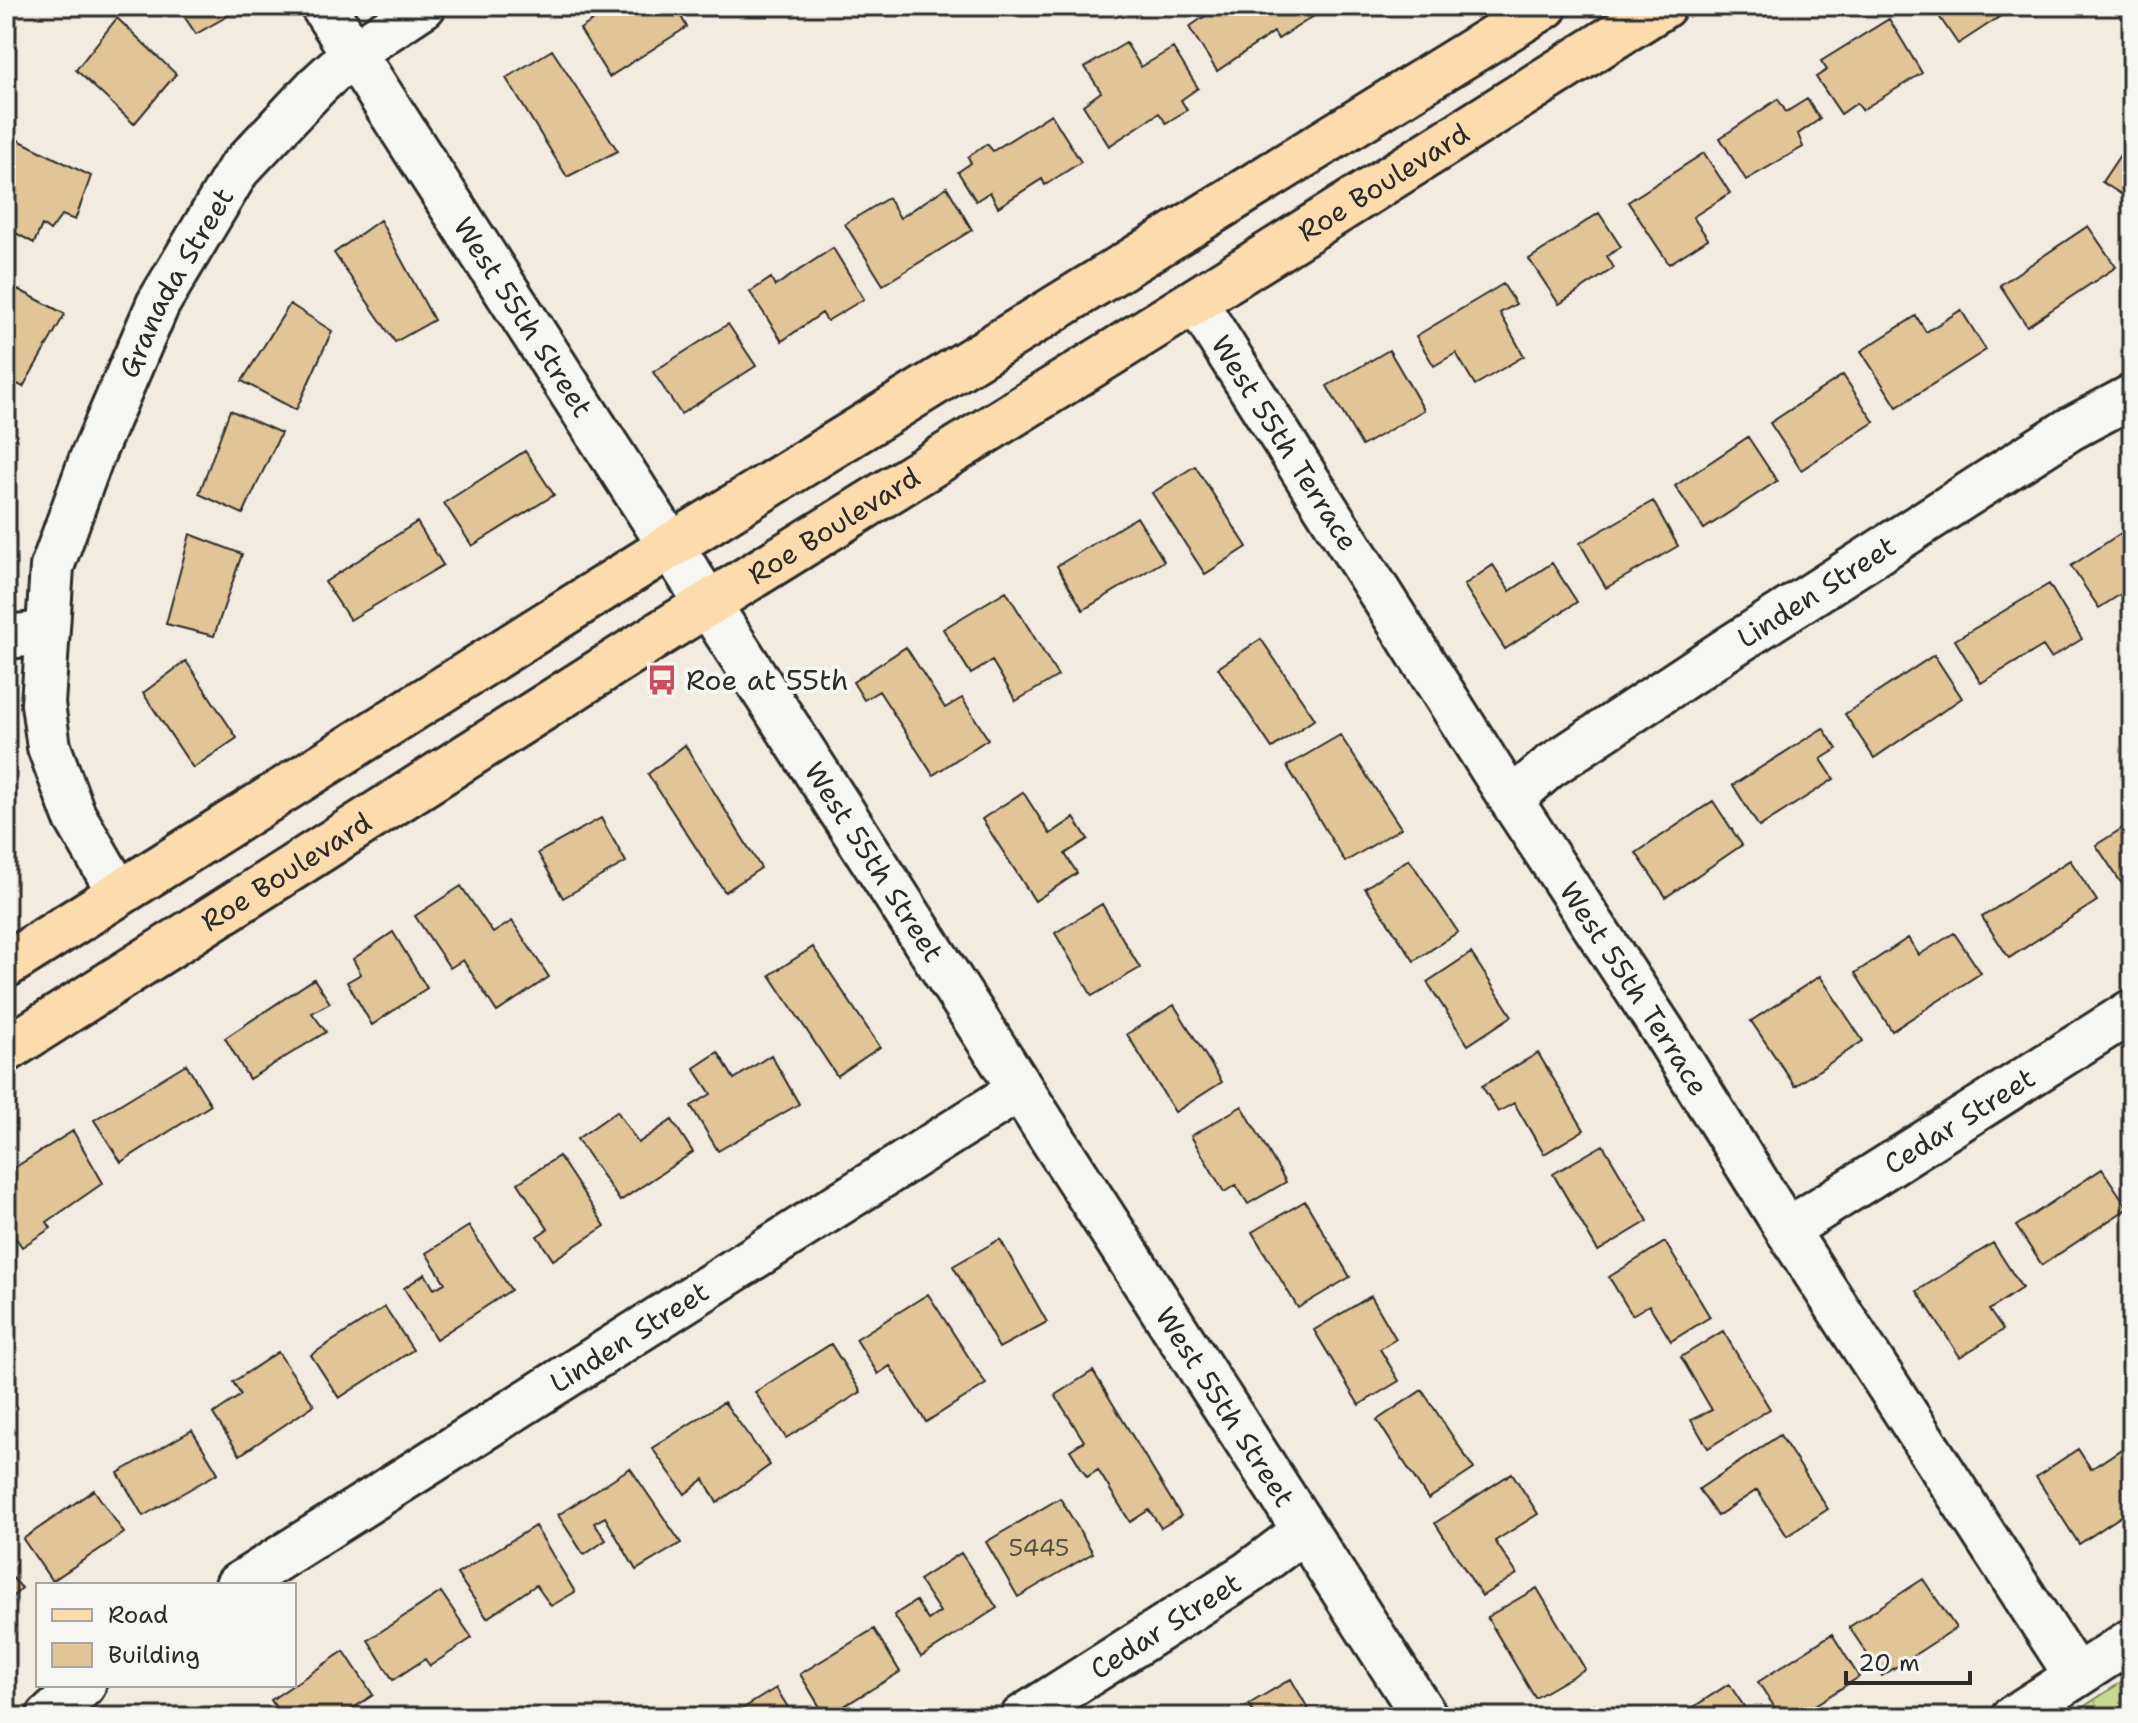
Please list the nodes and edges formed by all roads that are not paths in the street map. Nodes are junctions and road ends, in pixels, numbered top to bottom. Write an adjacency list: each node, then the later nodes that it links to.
1 (323, 6): 5 (street, West 55th Street)
2 (424, 6): 5 (street, Granada Street)
3 (1545, 6): 8 (main road)
4 (1663, 6): 6 (main road, Roe Boulevard)
5 (353, 53): 8 (street, West 55th Street); 10 (street, Granada Street)
6 (1195, 301): 9 (main road, Roe Boulevard); 11 (street, West 55th Terrace)
7 (2132, 396): 11 (street, Linden Street)
8 (672, 545): 9 (street, West 55th Street); 12 (main road)
9 (709, 603): 15 (main road, Roe Boulevard); 16 (street, West 55th Street)
10 (26, 635): 12 (street, Granada Street)
11 (1511, 800): 17 (street, West 55th Terrace)
12 (119, 893): 13 (main road)
13 (6, 965)
14 (2132, 1011): 17 (street, Cedar Street)
15 (6, 1050)
16 (1019, 1090): 18 (street, West 55th Street); 19 (street, Linden Street)
17 (1787, 1230): 21 (street, West 55th Terrace)
18 (1305, 1530): 24 (street, Cedar Street); 25 (street, West 55th Street)
19 (240, 1583)
20 (2132, 1640): 21 (street)
21 (2076, 1676): 26 (street)
22 (82, 1687): 23 (street)
23 (48, 1717)
24 (1022, 1717)
25 (1425, 1717)
26 (2013, 1717)

